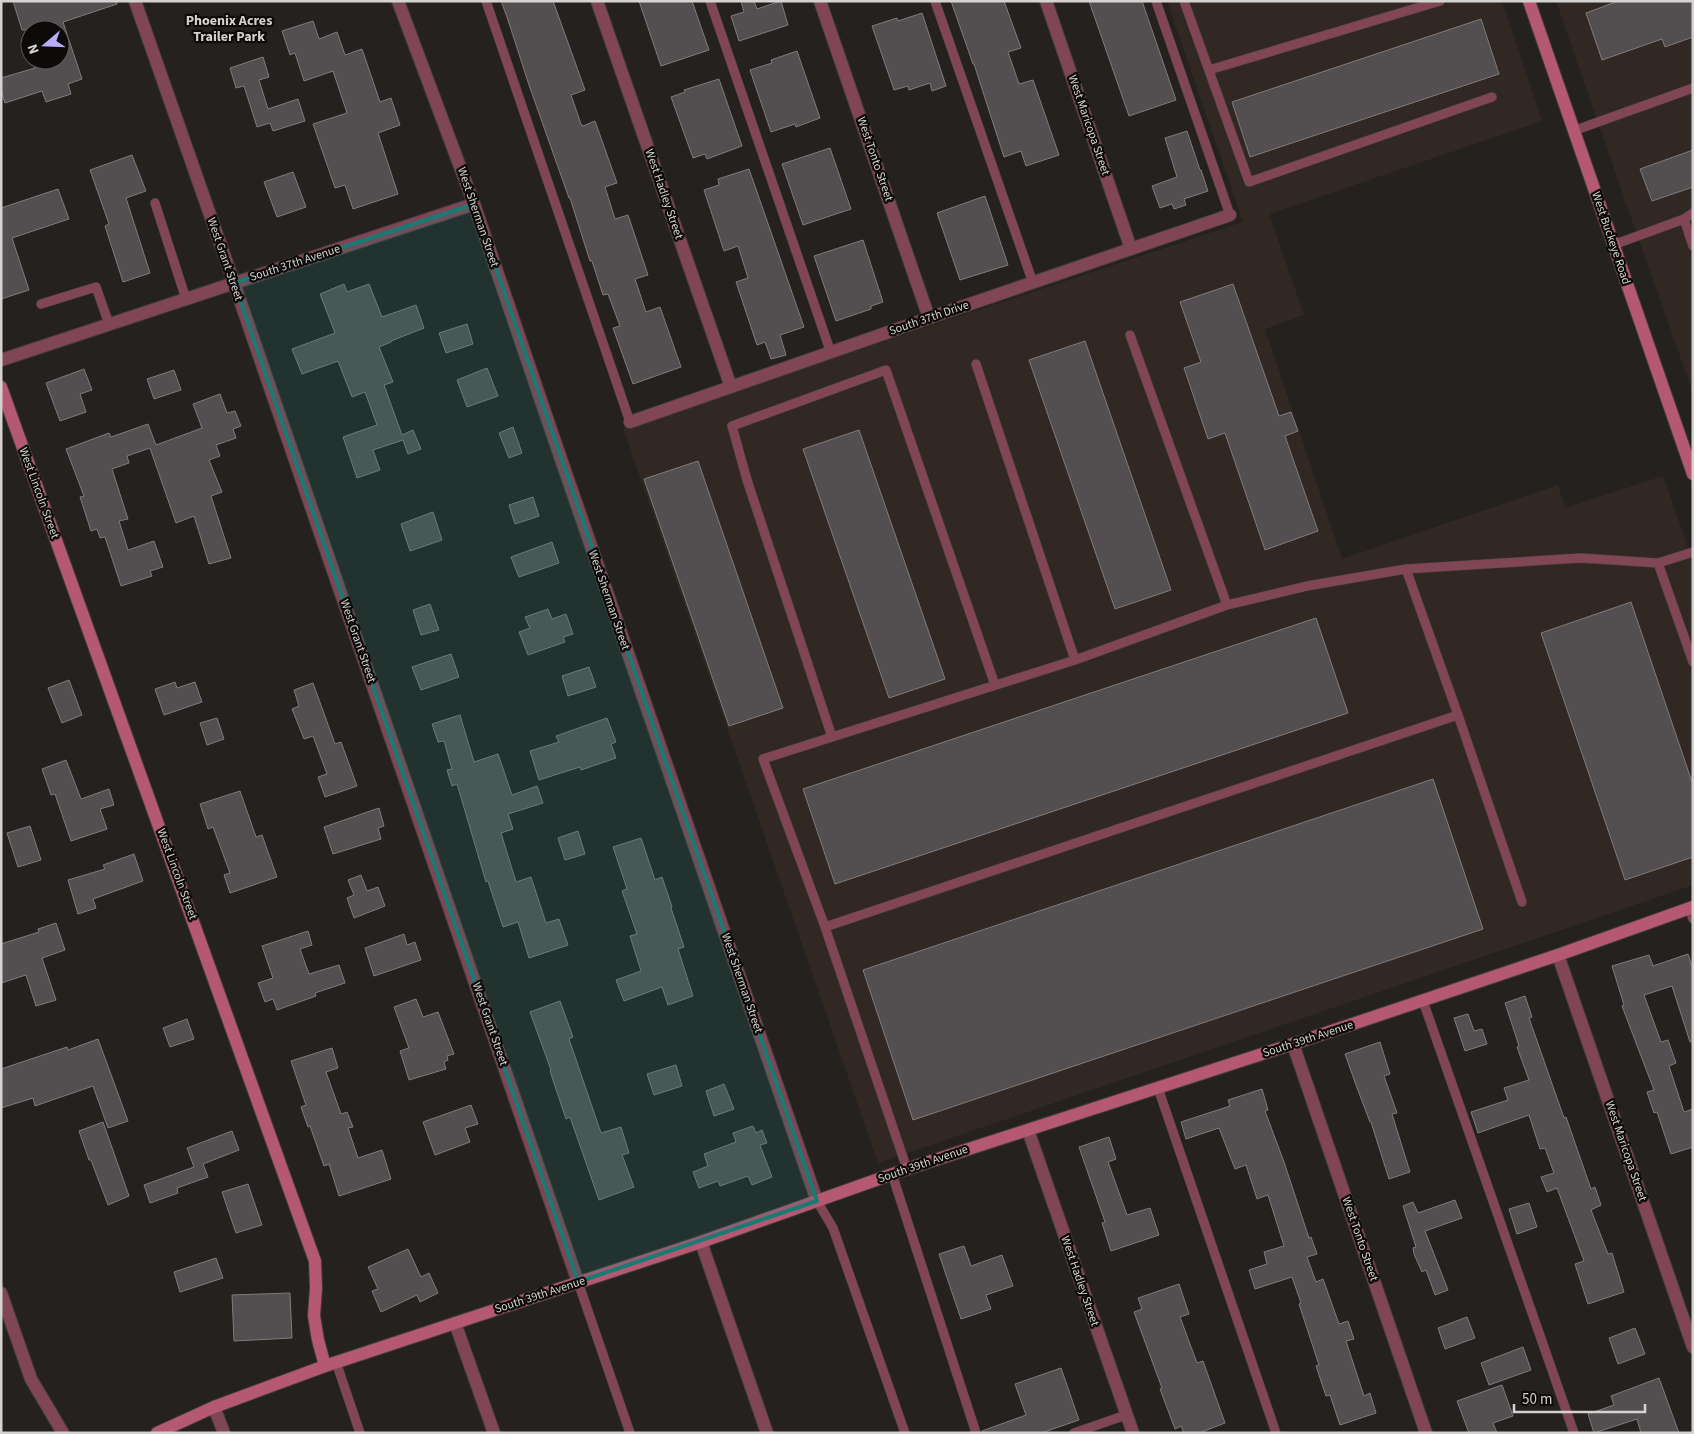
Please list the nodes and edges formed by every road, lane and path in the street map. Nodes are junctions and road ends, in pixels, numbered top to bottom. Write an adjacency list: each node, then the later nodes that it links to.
1 (135, 1): 25 (street, West Grant Street)
2 (398, 1): 18 (street, West Sherman Street)
3 (486, 1): 37 (lane)
4 (597, 1): 35 (street, West Hadley Street)
5 (710, 1): 32 (lane)
6 (820, 1): 29 (street, West Tonto Street)
7 (935, 1): 26 (lane)
8 (1046, 1): 24 (street, West Maricopa Street)
9 (1156, 1): 20 (lane)
10 (1184, 1): 13 (lane)
11 (1440, 1): 13 (lane)
12 (1529, 1): 16 (street, West Buckeye Road)
13 (1209, 70): 15 (lane)
14 (1693, 88): 16 (lane)
15 (1492, 98)
16 (1573, 130): 22 (street, West Buckeye Road)
17 (155, 203): 27 (lane)
18 (474, 204): 25 (street, South 37th Avenue); 58 (street, West Sherman Street)
19 (1693, 213): 21 (lane)
20 (1230, 215): 24 (street, South 37th Drive)
21 (1684, 219): 22 (lane); 23 (lane)
22 (1613, 245): 38 (street, West Buckeye Road)
23 (1693, 246)
24 (1131, 249): 26 (street, South 37th Drive)
25 (234, 283): 27 (street, South 37th Avenue); 60 (street, West Grant Street)
26 (1033, 283): 29 (street, South 37th Drive)
27 (186, 298): 30 (street, South 37th Avenue)
28 (40, 304): 30 (lane)
29 (929, 318): 32 (street, South 37th Drive)
30 (109, 324): 33 (street, South 37th Avenue)
31 (1130, 335): 42 (lane)
32 (831, 353): 35 (street, South 37th Drive)
33 (1, 360)
34 (976, 364): 43 (lane)
35 (731, 387): 37 (street, South 37th Drive)
36 (1, 388): 64 (street, West Lincoln Street)
37 (630, 422)
38 (1691, 467)
39 (1693, 552): 40 (lane)
40 (1658, 563): 41 (lane); 44 (lane)
41 (1406, 569): 42 (lane); 46 (lane)
42 (1227, 606): 43 (lane)
43 (1075, 660): 45 (lane)
44 (1693, 662)
45 (995, 685): 47 (lane); 47 (lane)
46 (1458, 715): 48 (lane); 50 (lane)
47 (832, 737): 50 (lane)
48 (1522, 902)
49 (1692, 911): 51 (street, South 39th Avenue)
50 (825, 927): 56 (lane)
51 (1558, 955): 52 (street, South 39th Avenue); 63 (street, West Maricopa Street)
52 (1423, 1001): 53 (street, South 39th Avenue); 80 (lane)
53 (1293, 1044): 54 (street, South 39th Avenue); 79 (street, West Tonto Street)
54 (1158, 1088): 55 (street, South 39th Avenue); 78 (lane)
55 (1028, 1130): 56 (street, South 39th Avenue); 66 (street, West Hadley Street)
56 (907, 1169): 57 (street, South 39th Avenue)
57 (892, 1174): 58 (street, South 39th Avenue); 75 (lane)
58 (817, 1201): 59 (street, South 39th Avenue); 74 (lane)
59 (701, 1242): 60 (street, South 39th Avenue); 73 (street)
60 (578, 1282): 62 (street, South 39th Avenue); 72 (lane)
61 (1, 1293): 67 (street)
62 (455, 1323): 64 (street, South 39th Avenue); 71 (street)
63 (1693, 1347)
64 (330, 1364): 65 (street, South 39th Avenue); 70 (lane)
65 (214, 1406): 68 (street, South 39th Avenue); 69 (street)
66 (1126, 1415): 76 (lane); 77 (street, West Hadley Street)
67 (63, 1433)
68 (157, 1433)
69 (224, 1433)
70 (360, 1433)
71 (494, 1433)
72 (630, 1433)
73 (767, 1433)
74 (905, 1433)
75 (976, 1433)
76 (1074, 1433)
77 (1133, 1433)
78 (1276, 1433)
79 (1426, 1433)
80 (1574, 1433)

